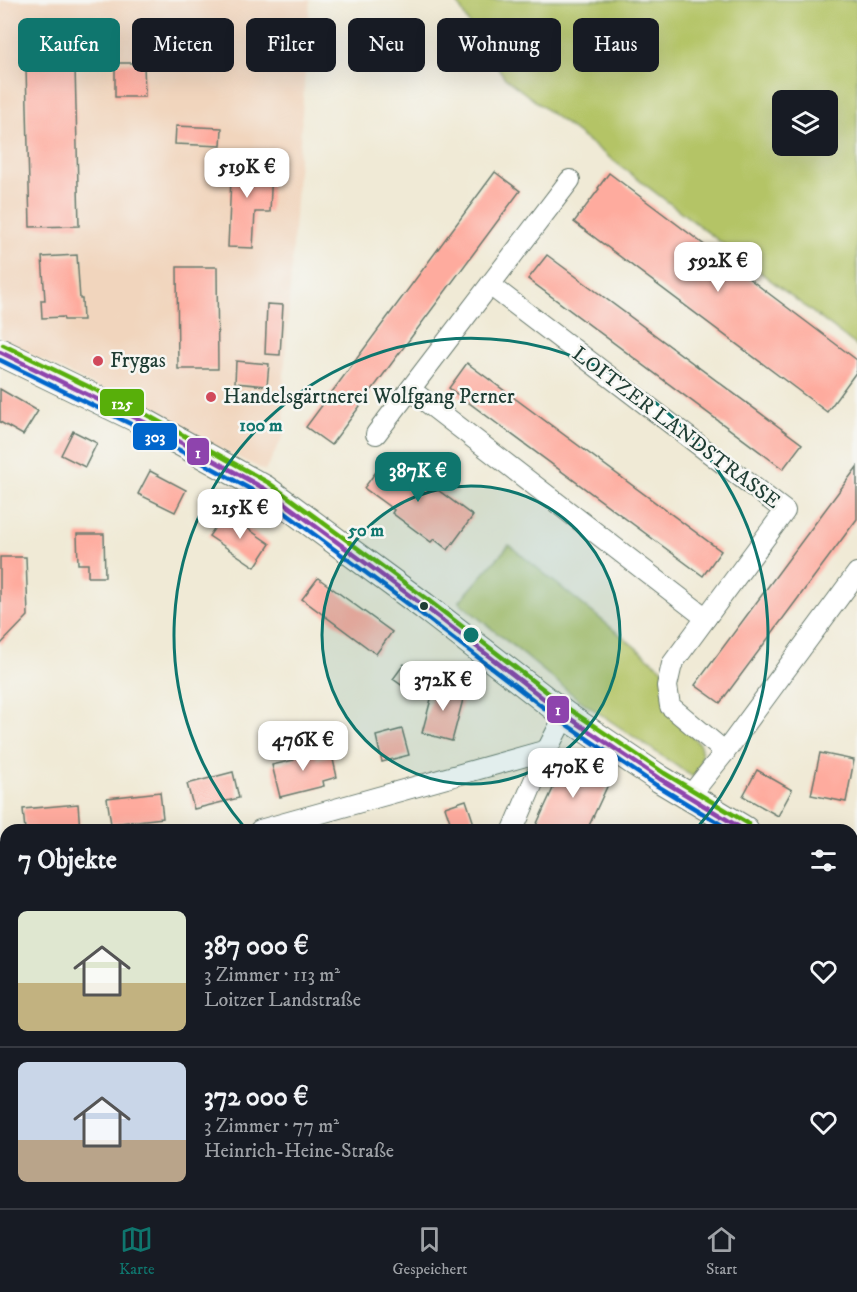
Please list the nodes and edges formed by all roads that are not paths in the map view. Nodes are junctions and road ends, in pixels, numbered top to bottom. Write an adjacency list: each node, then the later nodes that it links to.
1 (570, 180): 2 (street)
2 (490, 285): 4 (street); 7 (street, LOITZER LANDSTRASSE)
3 (0, 352): 8 (main road)
4 (411, 390): 5 (street); 7 (street)
5 (376, 434)
6 (857, 573): 10 (street)
7 (706, 618): 10 (street, LOITZER LANDSTRASSE)
8 (565, 715): 9 (street); 11 (main road)
9 (547, 750): 12 (street); 13 (street)
10 (725, 752): 11 (street)
11 (689, 797): 14 (main road)
12 (282, 824)
13 (516, 824)
14 (736, 824)

